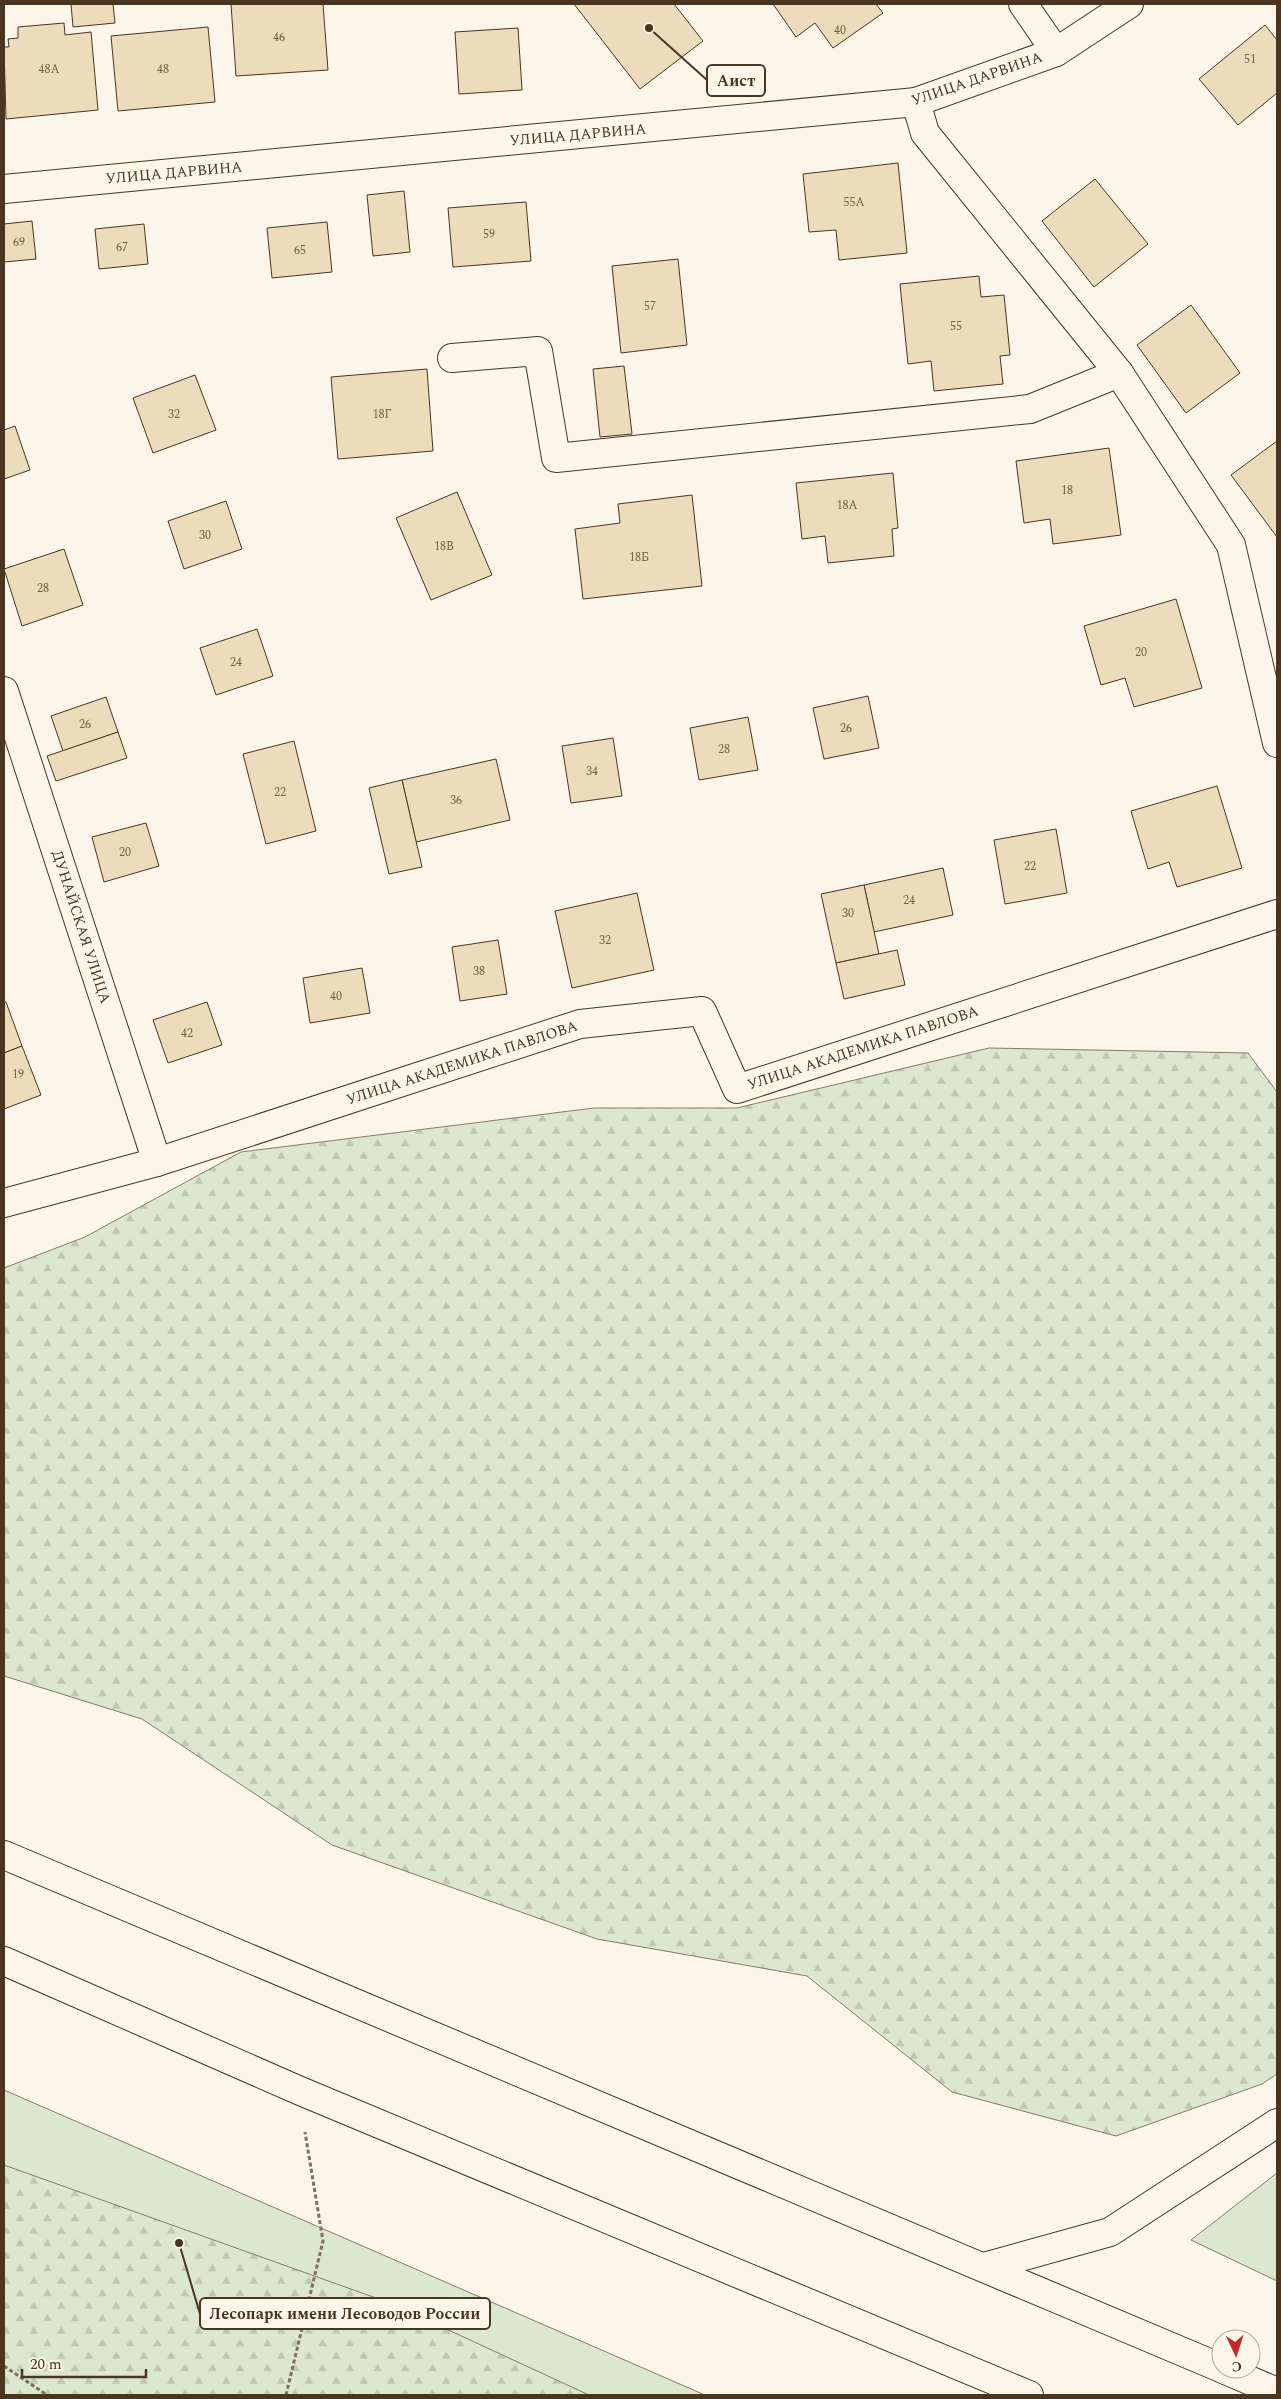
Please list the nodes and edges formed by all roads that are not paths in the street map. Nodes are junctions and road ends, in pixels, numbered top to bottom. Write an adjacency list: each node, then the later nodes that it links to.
1 (1023, 4): 3 (street)
2 (1129, 4): 3 (street, УЛИЦА ДАРВИНА)
3 (1056, 52): 4 (street, УЛИЦА ДАРВИНА)
4 (916, 102): 5 (street, УЛИЦА ДАРВИНА); 7 (street)
5 (4, 189)
6 (452, 358): 7 (street)
7 (1119, 373): 9 (street)
8 (4, 691): 11 (street, ДУНАЙСКАЯ УЛИЦА)
9 (1277, 743)
10 (1277, 914): 11 (street, УЛИЦА АКАДЕМИКА ПАВЛОВА)
11 (157, 1162): 12 (street, УЛИЦА АКАДЕМИКА ПАВЛОВА)
12 (4, 1203)
13 (4, 1855): 16 (street)
14 (4, 1961): 20 (street)
15 (1277, 2123): 16 (street)
16 (984, 2267): 17 (street)
17 (1211, 2364)
18 (1246, 2379): 19 (street)
19 (1277, 2392)
20 (1030, 2395)

